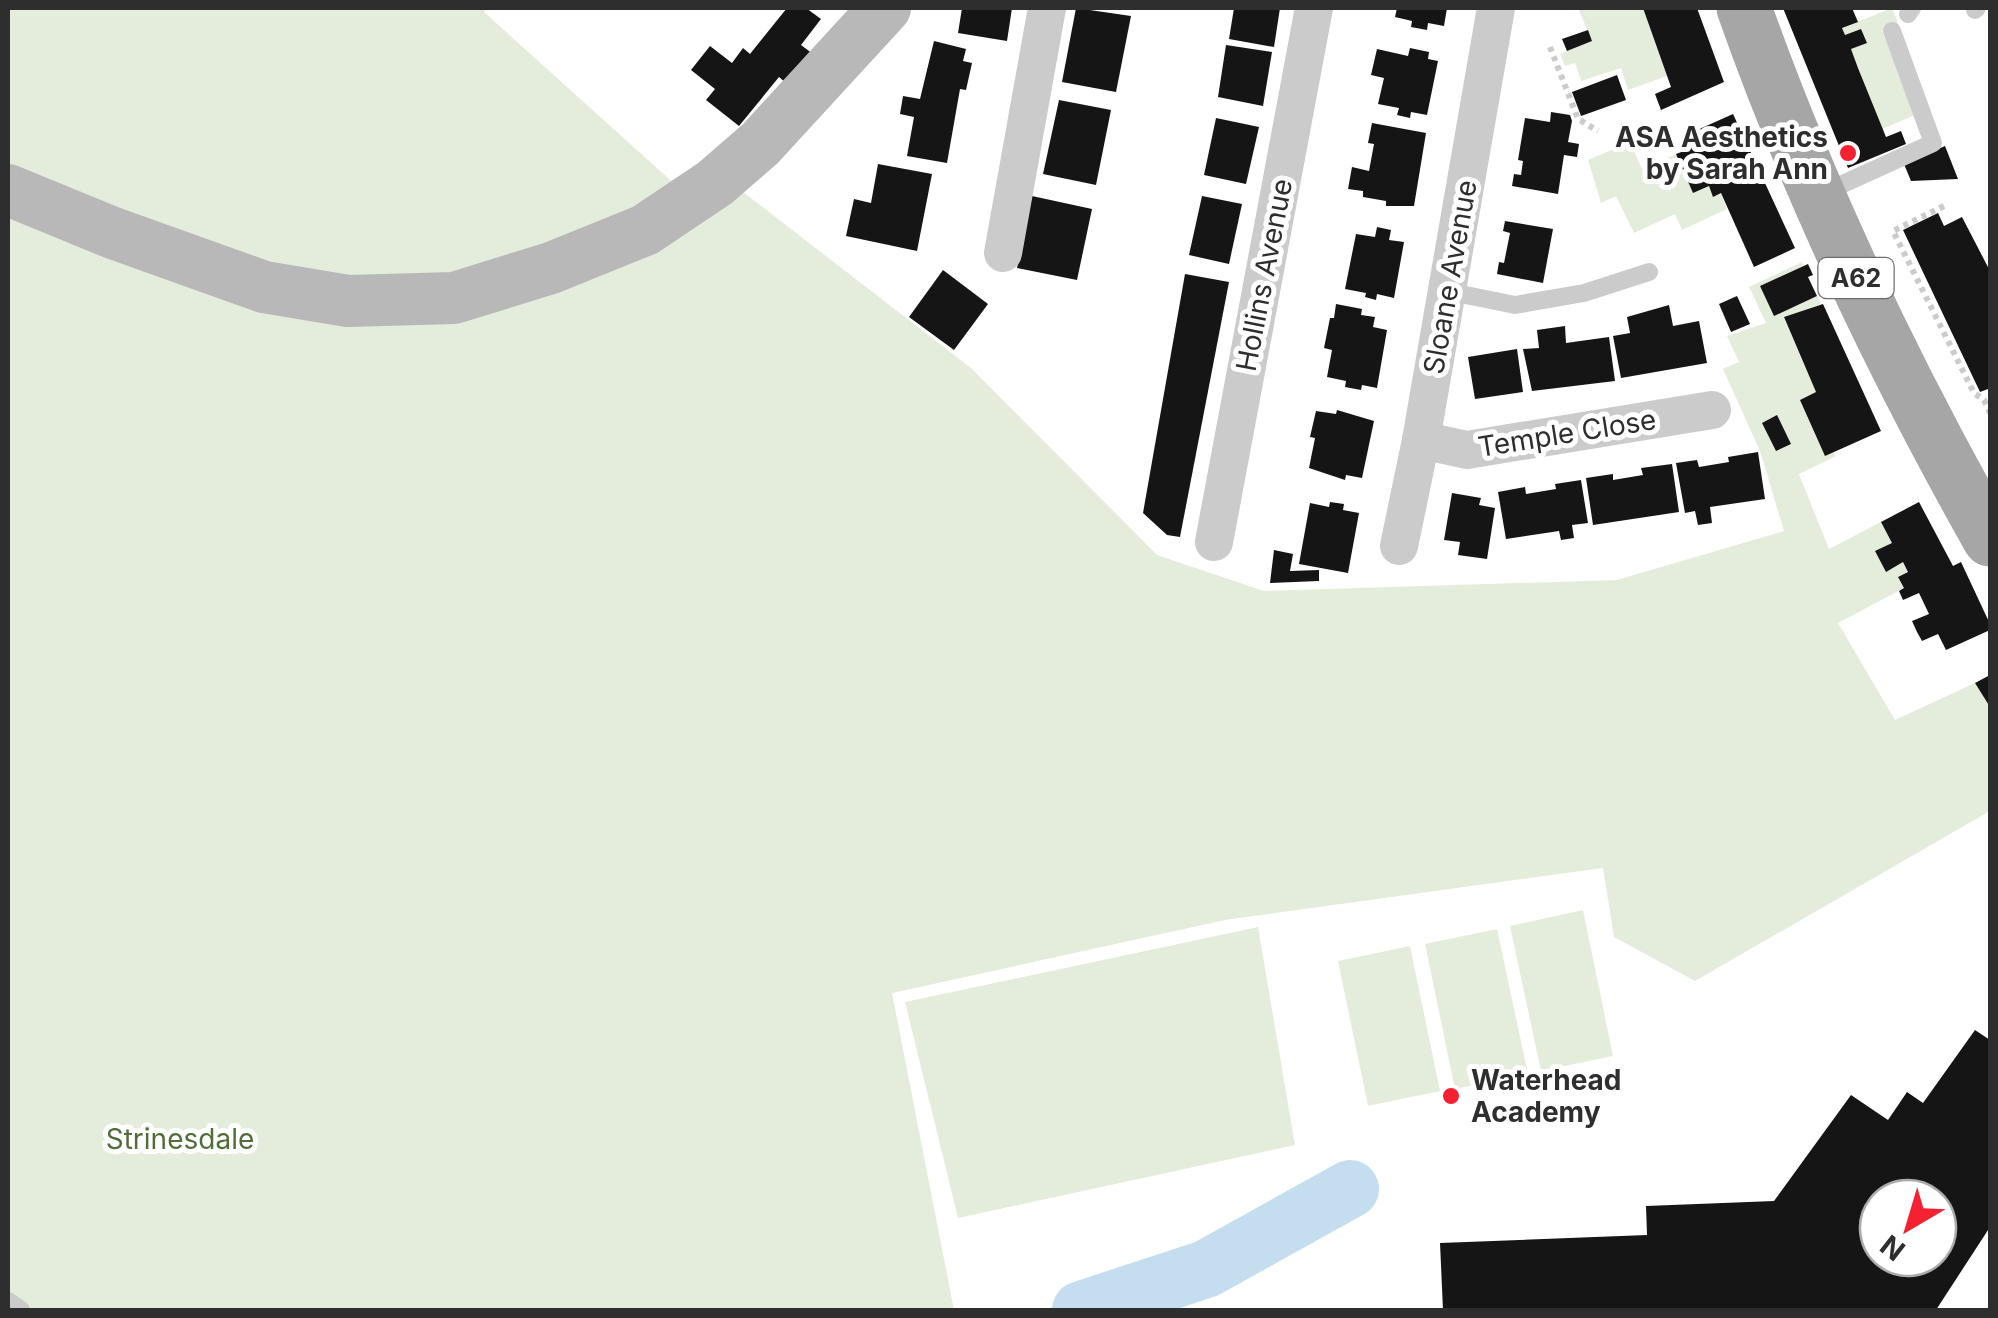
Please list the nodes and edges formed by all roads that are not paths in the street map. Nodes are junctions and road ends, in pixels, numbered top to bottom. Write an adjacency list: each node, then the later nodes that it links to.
1 (884, 8): 7 (street)
2 (1047, 8): 9 (street)
3 (1314, 8): 15 (street, Hollins Avenue)
4 (1496, 8): 11 (street, Sloane Avenue)
5 (1744, 8): 8 (main road, A62)
6 (1892, 31): 8 (lane)
7 (8, 190)
8 (1818, 195): 14 (main road, A62)
9 (1003, 254)
10 (1649, 272): 11 (lane)
11 (1446, 291): 13 (street, Sloane Avenue)
12 (1712, 410): 13 (street, Temple Close)
13 (1421, 440): 16 (street, Sloane Avenue)
14 (1990, 538)
15 (1214, 542)
16 (1399, 546)
17 (8, 1301): 18 (lane)
18 (21, 1310)

